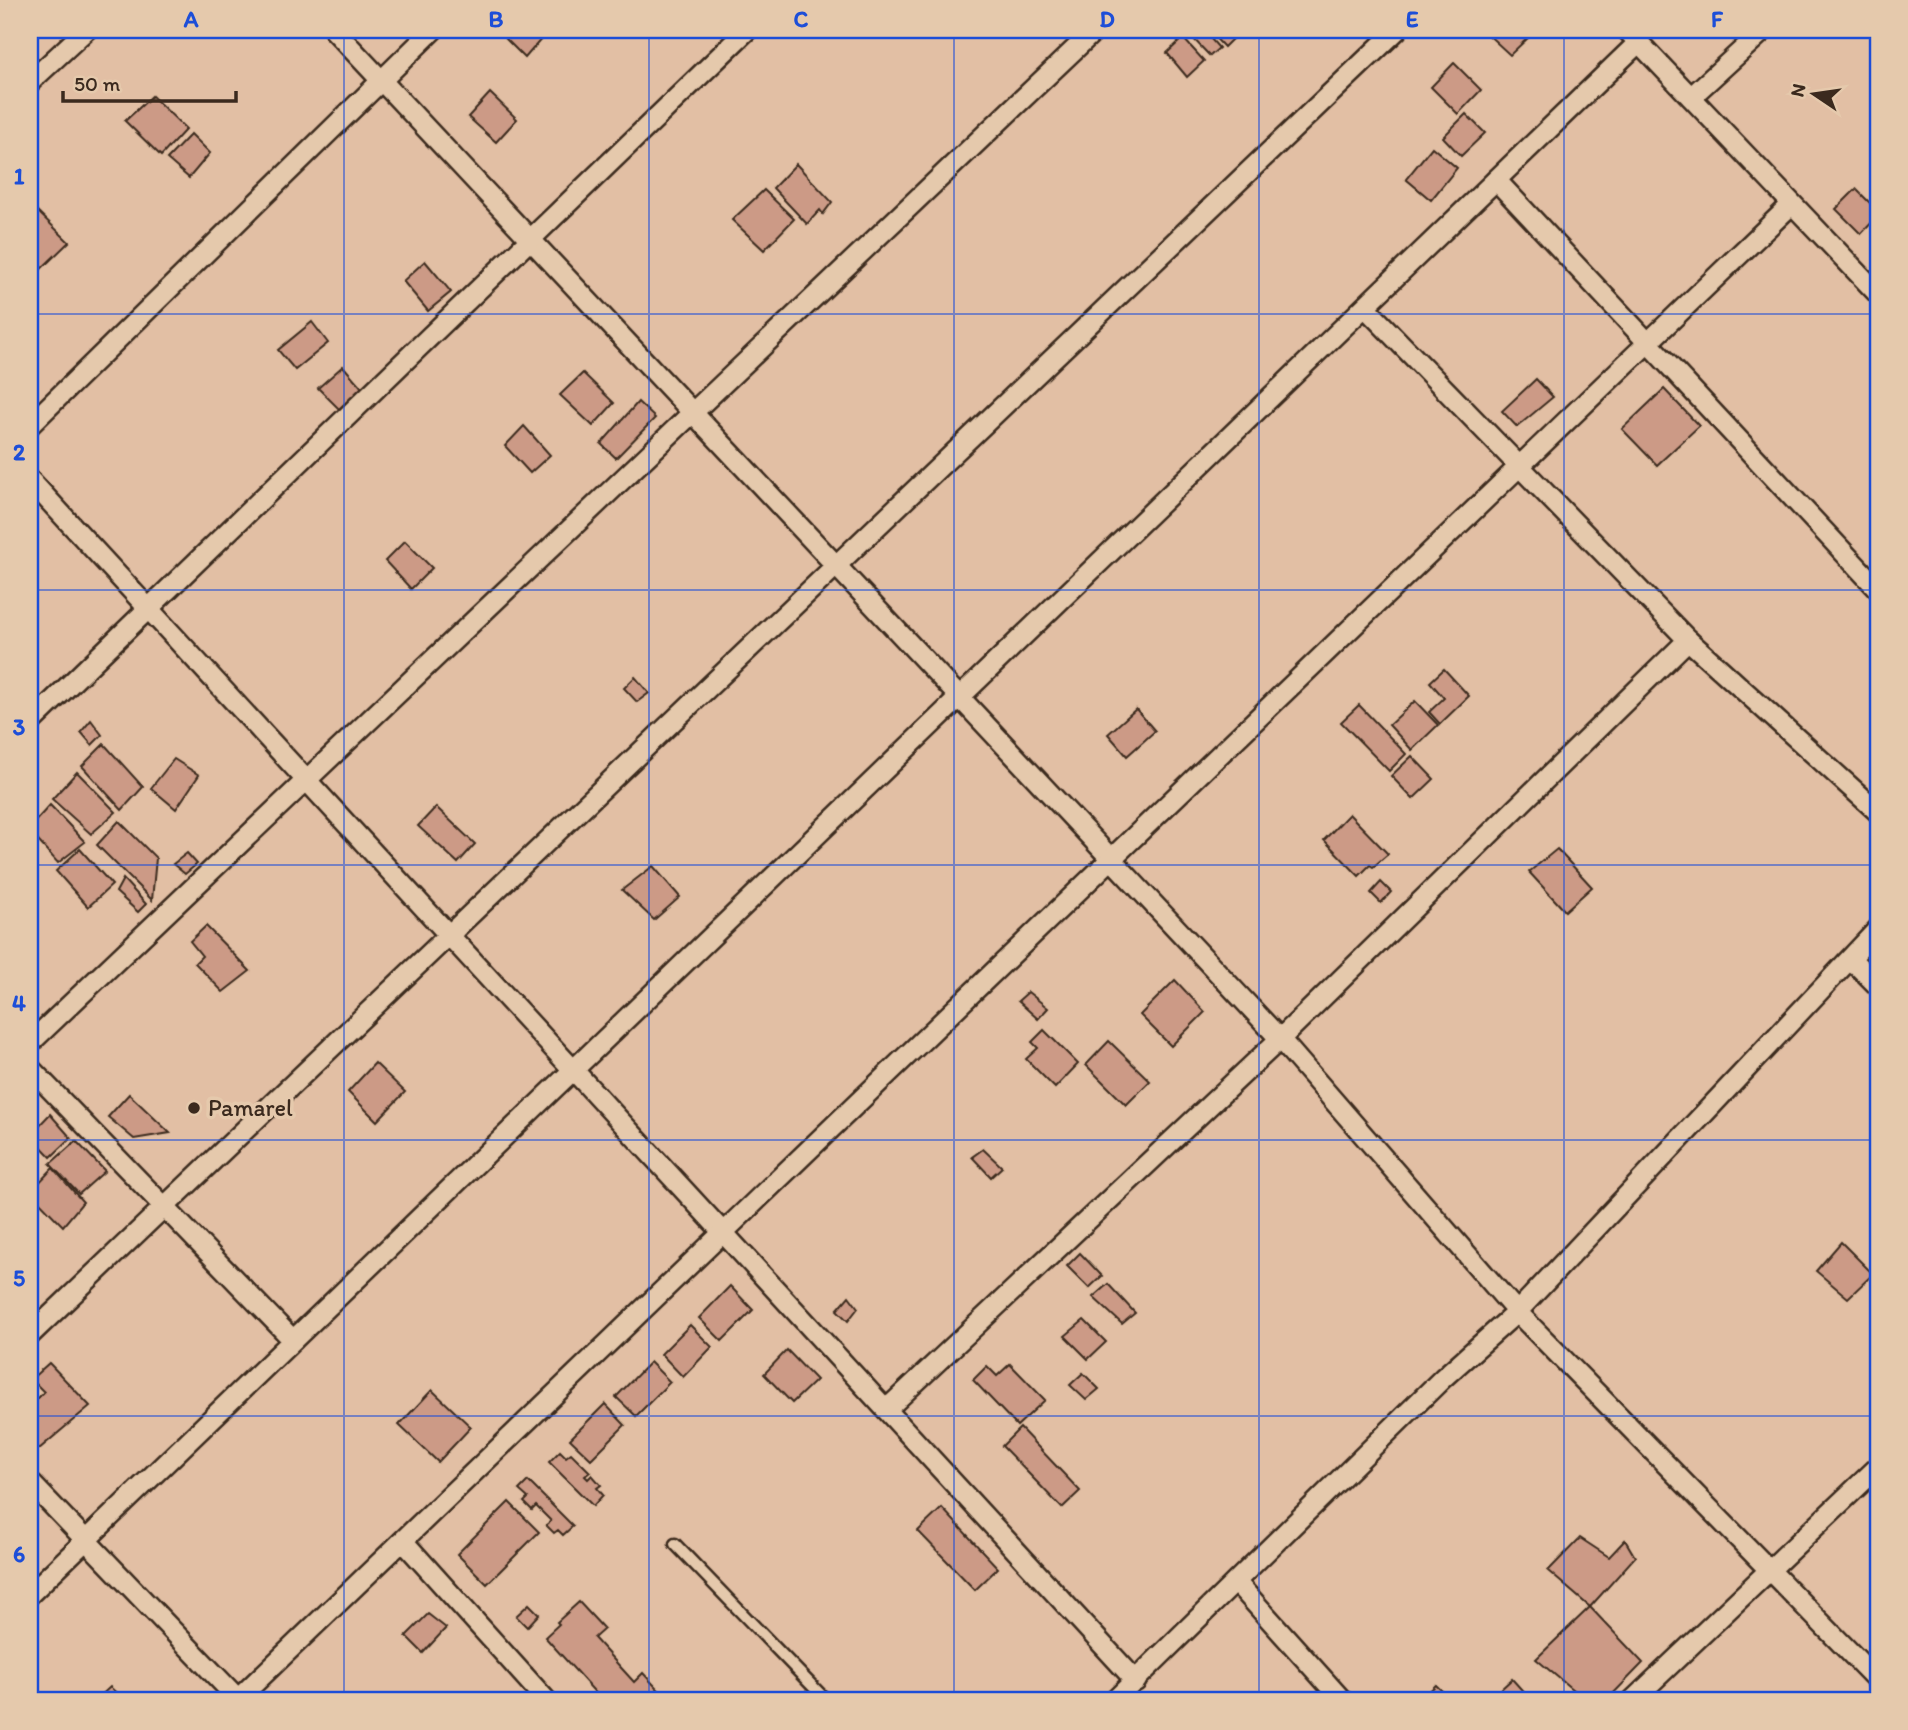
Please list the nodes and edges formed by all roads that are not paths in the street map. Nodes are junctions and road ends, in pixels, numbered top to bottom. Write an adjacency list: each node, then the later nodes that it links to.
1 (86, 30): 10 (street)
2 (334, 30): 9 (street)
3 (433, 30): 9 (street)
4 (747, 30): 14 (street)
5 (1095, 30): 18 (street)
6 (1397, 30): 22 (street)
7 (1764, 30): 11 (street)
8 (1633, 36): 11 (street); 12 (street)
9 (382, 80): 14 (street); 19 (street)
10 (30, 82)
11 (1691, 97): 13 (street)
12 (1496, 180): 16 (street); 17 (street)
13 (1792, 204): 15 (street); 17 (street)
14 (530, 239): 18 (street); 24 (street)
15 (1878, 294)
16 (1365, 307): 20 (street); 26 (street)
17 (1649, 341): 20 (street); 23 (street)
18 (692, 413): 22 (street); 28 (street)
19 (30, 425)
20 (1519, 466): 25 (street); 30 (street)
21 (30, 480): 24 (street)
22 (836, 566): 26 (street); 32 (street)
23 (1878, 589)
24 (149, 609): 27 (street); 28 (street)
25 (1688, 640): 29 (street); 35 (street)
26 (960, 698): 30 (street); 38 (street)
27 (30, 723)
28 (307, 780): 32 (street); 36 (street)
29 (1878, 812)
30 (1111, 859): 35 (street); 40 (street)
31 (1878, 929): 33 (street)
32 (449, 935): 38 (street); 39 (street)
33 (1852, 959): 34 (street); 41 (street)
34 (1878, 986)
35 (1280, 1039): 41 (street); 44 (street)
36 (30, 1043)
37 (30, 1068): 39 (street)
38 (573, 1070): 40 (street); 43 (street)
39 (164, 1207): 42 (street); 43 (street)
40 (723, 1233): 44 (street); 48 (street)
41 (1517, 1312): 50 (street); 51 (street)
42 (30, 1335)
43 (293, 1340): 47 (street)
44 (887, 1409): 53 (street)
45 (1878, 1467): 50 (street)
46 (30, 1482): 47 (street)
47 (85, 1540): 52 (street); 55 (street)
48 (403, 1541): 55 (street); 56 (street)
49 (675, 1544): 57 (lane)
50 (1770, 1570): 54 (street); 60 (street)
51 (1236, 1582): 53 (street); 59 (street)
52 (30, 1594)
53 (1136, 1681): 58 (street)
54 (1878, 1681)
55 (238, 1700)
56 (546, 1700)
57 (826, 1700)
58 (1115, 1700)
59 (1342, 1700)
60 (1633, 1700)

